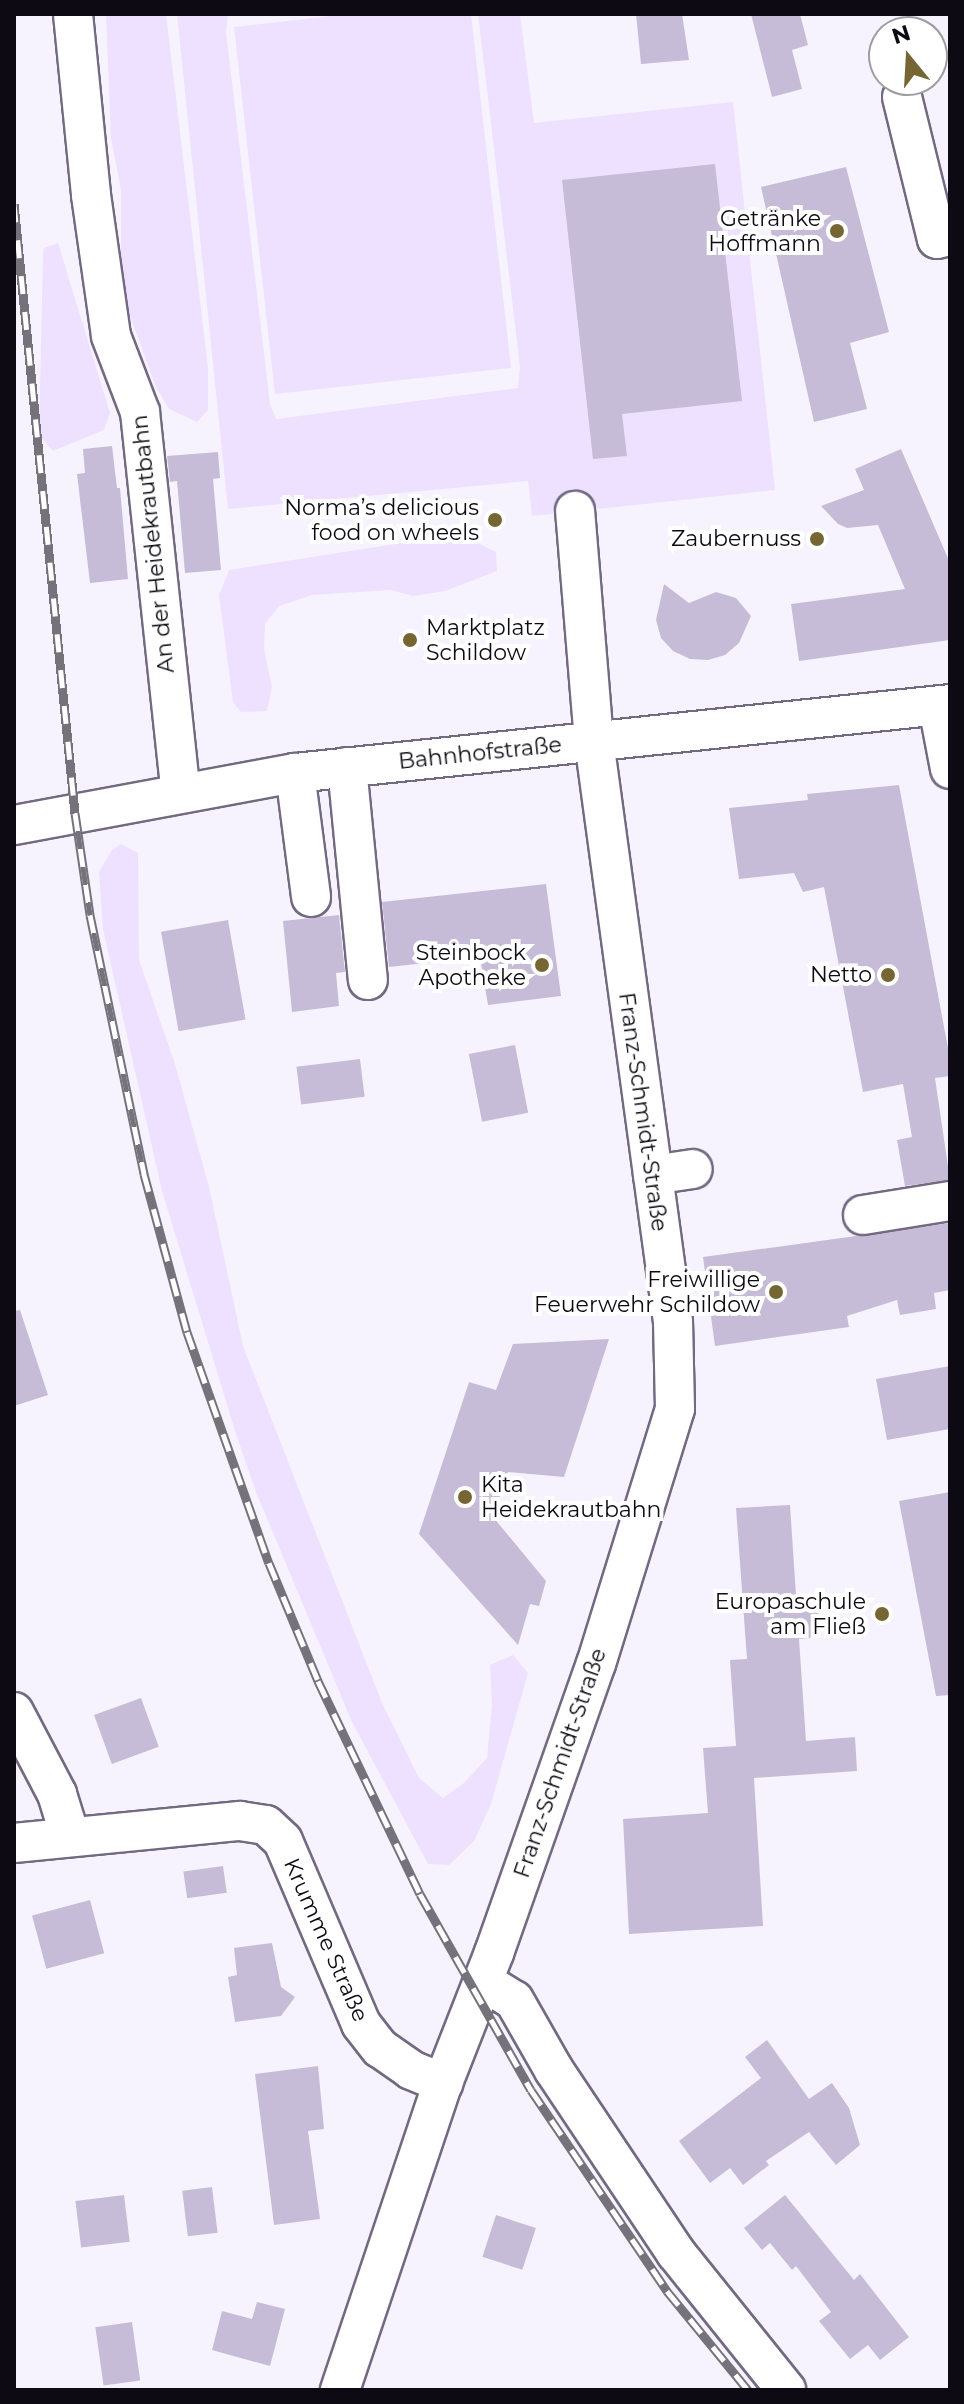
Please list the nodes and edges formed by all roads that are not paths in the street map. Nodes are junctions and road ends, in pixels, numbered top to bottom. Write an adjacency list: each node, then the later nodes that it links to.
1 (73, 14): 10 (street, An der Heidekrautbahn)
2 (902, 97): 3 (street)
3 (950, 236)
4 (575, 511): 6 (street, Franz-Schmidt-Straße)
5 (944, 705): 6 (street, Bahnhofstraße); 8 (street)
6 (594, 741): 7 (street, Bahnhofstraße); 15 (street, Franz-Schmidt-Straße)
7 (347, 767): 9 (street, Bahnhofstraße); 13 (street)
8 (950, 769)
9 (295, 773): 10 (street, Bahnhofstraße); 12 (street)
10 (181, 793): 11 (street, Bahnhofstraße)
11 (14, 825)
12 (311, 897)
13 (368, 980)
14 (693, 1169): 15 (street)
15 (653, 1175): 21 (street, Franz-Schmidt-Straße)
16 (950, 1201): 17 (street)
17 (863, 1215)
18 (14, 1712): 19 (street)
19 (70, 1836): 20 (street, Krumme Straße); 22 (street, Krumme Straße)
20 (14, 1843)
21 (483, 1981): 22 (street, Franz-Schmidt-Straße); 24 (street)
22 (443, 2083): 23 (street, Franz-Schmidt-Straße)
23 (340, 2390)
24 (786, 2390)

